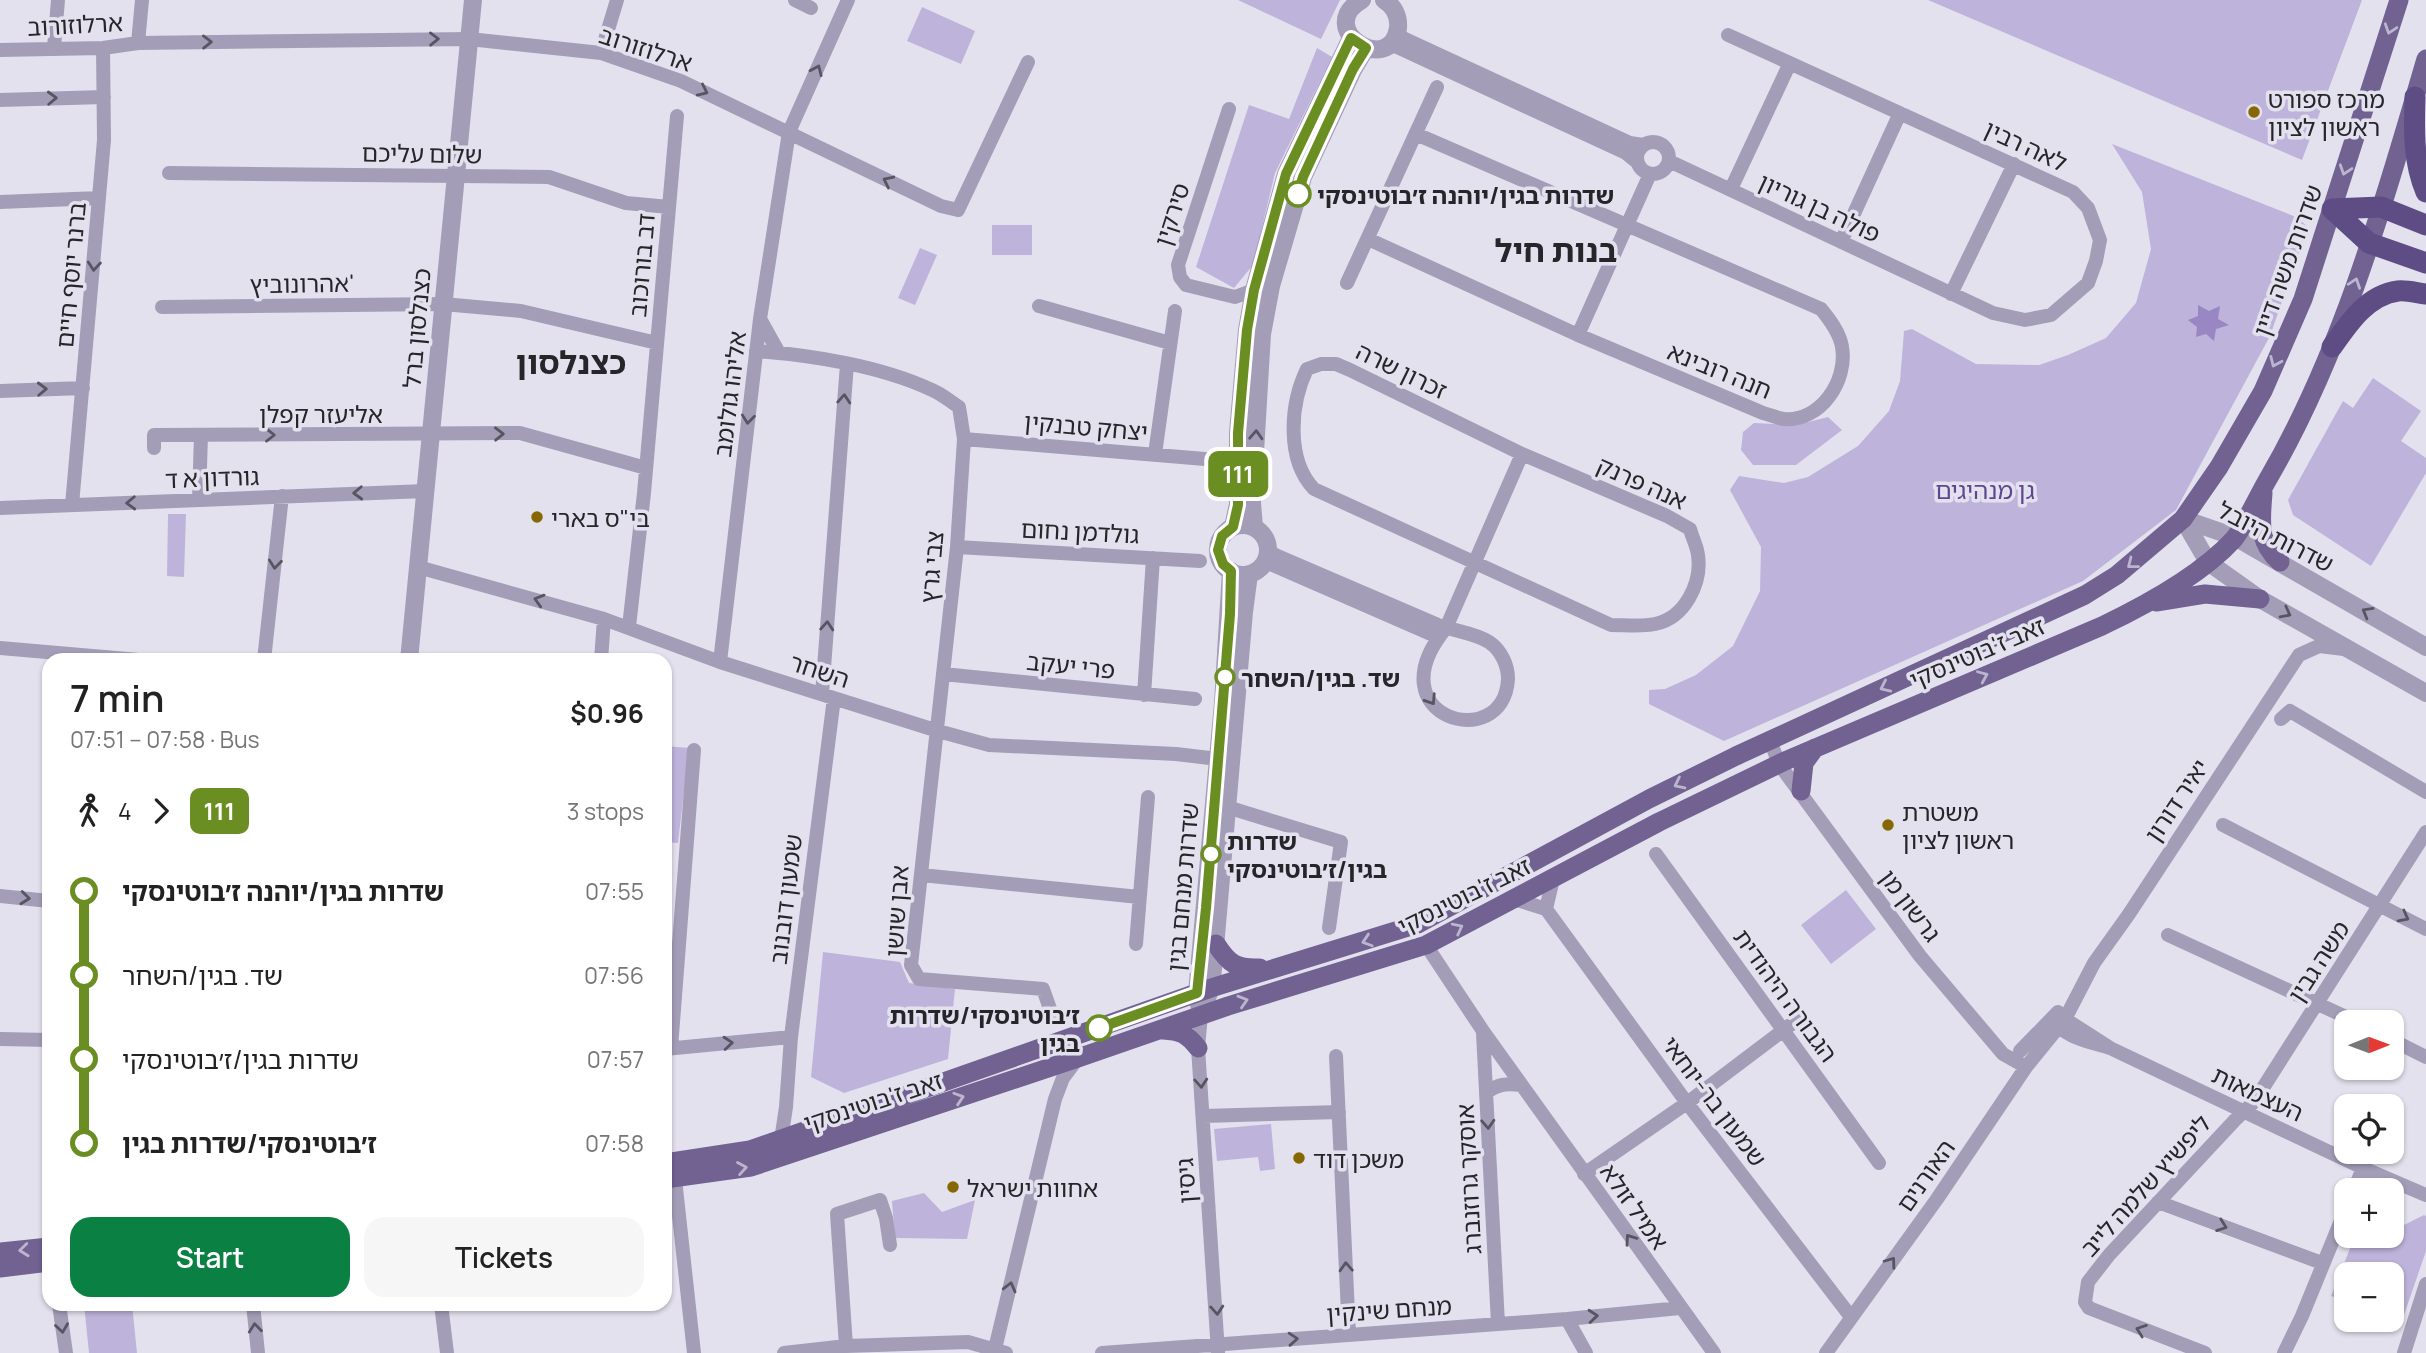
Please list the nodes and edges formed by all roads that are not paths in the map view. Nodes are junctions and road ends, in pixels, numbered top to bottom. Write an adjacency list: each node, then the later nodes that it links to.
1 (58, 0): 16 (street)
2 (142, 0): 14 (street)
3 (473, 0): 12 (street, כצנלסון ברל)
4 (617, 0): 19 (street)
5 (795, 0): 10 (street)
6 (848, 0): 30 (street, אליהו גולומב, one-way to 6)
7 (1362, 0): 15 (street)
8 (2399, 0): 45 (main road, שדרות משה דיין, one-way to 45)
9 (1388, 1): 13 (street)
10 (811, 8)
11 (1728, 35): 21 (street, לאה רבין)
12 (469, 39): 14 (street, ארלוזורוב, one-way to 12); 19 (street, ארלוזורוב); 38 (street, כצנלסון ברל)
13 (1392, 39): 15 (street); 32 (street); 34 (street)
14 (138, 43): 17 (street, ארלוזורוב)
15 (1358, 43): 53 (street); 90 (street, one-way to 15)
16 (54, 48): 17 (street, ארלוזורוב); 18 (street, ארלוזורוב)
17 (103, 48): 24 (street, ברנר יוסף חיים)
18 (0, 50)
19 (601, 53): 30 (street, ארלוזורוב, one-way to 30)
20 (1028, 62): 30 (street, ארלוזורוב, one-way to 30)
21 (1790, 63): 28 (street, לאה רבין); 39 (street)
22 (2424, 66): 25 (main road)
23 (1437, 88): 31 (street)
24 (104, 97): 26 (street, one-way to 24); 41 (street, ברנר יוסף חיים)
25 (2415, 97): 40 (highway); 44 (main road)
26 (0, 100)
27 (1229, 109): 56 (street, סירקין)
28 (1900, 113): 35 (street, לאה רבין); 49 (street)
29 (677, 116): 43 (street, דב בורוכוב)
30 (789, 132): 62 (street, אליהו גולומב)
31 (1416, 134): 47 (street, חנה רובינא); 48 (street)
32 (1643, 145): 33 (street); 34 (street)
33 (1669, 161): 37 (street); 39 (street, פולה בן גוריון)
34 (1637, 162): 37 (street)
35 (2014, 164): 54 (street); 54 (street, לאה רבין)
36 (169, 173): 38 (street, שלום עליכם)
37 (1650, 174): 47 (street)
38 (455, 176): 43 (street, שלום עליכם); 57 (street, כצנלסון ברל)
39 (1731, 189): 49 (street, פולה בן גוריון)
40 (2426, 192)
41 (99, 198): 42 (street); 70 (street, ברנר יוסף חיים, one-way to 70)
42 (0, 202)
43 (669, 207): 64 (street, דב בורוכוב)
44 (2381, 207): 45 (highway); 46 (highway); 50 (main road)
45 (2332, 209): 50 (highway); 88 (main road, שדרות משה דיין, one-way to 88)
46 (2426, 225)
47 (1626, 227): 63 (street); 63 (street, חנה רובינא)
48 (1368, 239): 52 (street); 63 (street, חנה רובינא)
49 (1841, 242): 54 (street, פולה בן גוריון)
50 (2369, 243): 51 (highway); 66 (main road, one-way to 50)
51 (2426, 263)
52 (1347, 283)
53 (1254, 290): 56 (street); 61 (street)
54 (1951, 294)
55 (2426, 294): 66 (highway)
56 (1234, 297): 61 (street)
57 (443, 304): 59 (street, אהרונוביץ'); 64 (street, אהרונוביץ'); 73 (street, כצנלסון ברל)
58 (1039, 306): 65 (street)
59 (162, 307)
60 (1175, 311): 65 (street)
61 (1249, 313): 89 (street)
62 (760, 319): 67 (street, אליהו גולומב); 68 (street)
63 (1578, 335)
64 (657, 343): 81 (street, דב בורוכוב)
65 (1171, 343): 74 (street)
66 (2332, 347): 82 (main road)
67 (756, 351): 68 (street); 113 (street, אליהו גולומב, one-way to 113)
68 (779, 353): 69 (street)
69 (847, 364): 75 (street, צבי גרץ); 117 (street, שמעון דובנוב, one-way to 69)
70 (83, 388): 71 (street, one-way to 70); 86 (street, ברנר יוסף חיים)
71 (0, 391)
72 (201, 435): 73 (street, אליעזר קפלן, one-way to 73); 76 (street, אליעזר קפלן); 85 (street)
73 (431, 435): 81 (street, אליעזר קפלן, one-way to 81); 83 (street, כצנלסון ברל)
74 (1158, 436): 77 (street); 78 (street)
75 (964, 439): 77 (street, יצחק טבנקין); 92 (street, צבי גרץ)
76 (154, 448)
77 (1138, 453): 78 (street, יצחק טבנקין)
78 (1155, 454): 80 (street, יצחק טבנקין)
79 (1522, 454): 96 (street); 96 (street, אנה פרנק); 96 (street, זכרון שרה)
80 (1205, 459)
81 (646, 468): 104 (street, דב בורוכוב)
82 (2263, 487): 91 (main road); 98 (main road)
83 (426, 491): 84 (street, גורדון א ד, one-way to 84); 99 (street, כצנלסון ברל)
84 (282, 496): 85 (street, גורדון א ד); 110 (street, one-way to 110)
85 (199, 500): 86 (street, גורדון א ד, one-way to 86)
86 (72, 505): 87 (street, גורדון א ד)
87 (0, 508)
88 (2183, 519): 91 (street, שדרות היובל); 97 (street, שדרות היובל); 121 (main road, זאב ז'בוטינסקי, one-way to 121)
89 (1233, 527): 90 (street); 100 (street)
90 (1254, 527): 95 (street)
91 (2235, 537): 97 (main road, זאב ז'בוטינסקי); 98 (street, שדרות היובל)
92 (957, 547): 93 (street, גולדמן נחום); 114 (street, צבי גרץ)
93 (1153, 558): 94 (street, גולדמן נחום); 116 (street)
94 (1200, 561)
95 (1260, 562): 100 (street); 105 (street); 129 (street, שדרות מנחם בגין)
96 (1475, 562): 105 (street)
97 (2208, 562): 101 (street, שדרות היובל); 102 (main road, זאב ז'בוטינסקי)
98 (2280, 562): 106 (street, שדרות היובל, one-way to 98)
99 (418, 567): 103 (street, השחר, one-way to 99); 111 (street, כצנלסון ברל)
100 (1231, 571): 124 (street, שדרות מנחם בגין)
101 (2260, 599): 102 (main road); 108 (street, שדרות היובל, one-way to 108)
102 (2142, 607): 122 (main road, זאב ז'בוטינסקי, one-way to 102)
103 (604, 619): 104 (street, השחר); 112 (street)
104 (629, 627): 113 (street, השחר)
105 (1442, 633): 105 (street, one-way to 105)
106 (2426, 647)
107 (0, 648): 109 (street)
108 (2352, 651): 115 (street, שדרות היובל); 148 (street, יאיר דורון)
109 (54, 653)
110 (265, 653)
111 (410, 653)
112 (602, 653)
113 (720, 662): 117 (street, השחר)
114 (943, 674): 116 (street, פרי יעקב); 120 (street, צבי גרץ)
115 (2426, 693)
116 (1144, 695): 118 (street, פרי יעקב)
117 (828, 696): 120 (street, השחר); 163 (street, שמעון דובנוב)
118 (1195, 699)
119 (2281, 719): 126 (street)
120 (938, 731): 124 (street, השחר); 133 (street, אבן שושן)
121 (1770, 740): 125 (street, גרשון מן); 147 (main road, זאב ז'בוטינסקי, one-way to 147)
122 (1815, 748): 125 (main road, זאב ז'בוטינסקי); 127 (main road)
123 (694, 750): 152 (street)
124 (1218, 759): 149 (street, שדרות מנחם בגין)
125 (1782, 763): 127 (street, גרשון מן); 134 (main road, זאב ז'בוטינסקי)
126 (2426, 792)
127 (1802, 793): 161 (street, גרשון מן)
128 (1147, 797): 136 (street)
129 (1227, 807): 141 (street); 145 (street, שדרות מנחם בגין)
130 (2223, 825): 139 (street)
131 (2426, 832): 139 (street, משה גבין)
132 (1656, 854): 160 (street, הגבורה היהודית)
133 (921, 875): 136 (street); 156 (street, אבן שושן)
134 (1553, 879): 137 (main road, זאב ז'בוטינסקי); 140 (street)
135 (0, 897): 138 (street, one-way to 138)
136 (1139, 897): 144 (street)
137 (1514, 899): 140 (street); 146 (main road, זאב ז'בוטינסקי, one-way to 137)
138 (42, 900)
139 (2381, 905): 142 (street, one-way to 142); 151 (street, משה גבין)
140 (1546, 909): 180 (street, שמעון בר-יוחאי)
141 (1329, 928)
142 (2426, 929)
143 (2168, 935): 151 (street)
144 (1136, 944)
145 (1216, 944): 147 (main road); 149 (street, שדרות מנחם בגין)
146 (1426, 945): 154 (main road, זאב ז'בוטינסקי, one-way to 146); 159 (street, אמיל זולא)
147 (1282, 966): 149 (main road, זאב ז'בוטינסקי)
148 (2090, 970): 150 (street, יאיר דורון); 157 (street, יאיר דורון)
149 (1204, 990): 154 (street, שדרות מנחם בגין); 171 (main road, זאב ז'בוטינסקי)
150 (2080, 992): 157 (street, יאיר דורון); 162 (street)
151 (2318, 1002): 153 (street); 182 (street, משה גבין)
152 (672, 1003)
153 (2334, 1010)
154 (1201, 1015): 158 (main road, זאב ז'בוטינסקי); 167 (street, גיסין)
155 (1801, 1017): 160 (street)
156 (1054, 1020)
157 (2058, 1021): 162 (street, העצמאות); 168 (street, העצמאות); 170 (street); 175 (street, האורנים)
158 (1158, 1030): 167 (main road); 174 (main road, זאב ז'בוטינסקי)
159 (1483, 1031): 177 (street, אמיל זולא); 178 (street, אוסקר גרוזנברג)
160 (1783, 1031): 180 (street); 187 (street, הגבורה היהודית)
161 (1989, 1036): 170 (street, גרשון מן); 175 (street, גרשון מן)
162 (2095, 1037): 168 (street, העצמאות)
163 (791, 1038): 169 (street, one-way to 163); 181 (street, שמעון דובנוב)
164 (0, 1039): 165 (street)
165 (42, 1040)
166 (2404, 1046): 173 (street)
167 (1198, 1048): 184 (street, גיסין, one-way to 184)
168 (2110, 1048): 182 (street, העצמאות)
169 (672, 1049)
170 (2020, 1051): 175 (street)
171 (1029, 1053): 176 (street); 185 (main road, זאב ז'בוטינסקי)
172 (1336, 1056): 183 (street)
173 (2426, 1057)
174 (1078, 1058): 176 (main road, זאב ז'בוטינסקי); 179 (street)
175 (2026, 1067): 208 (street, האורנים, one-way to 175)
176 (1049, 1068): 179 (street); 190 (main road, זאב ז'בוטינסקי, one-way to 176)
177 (1521, 1085): 178 (street); 191 (street, אמיל זולא)
178 (1486, 1093): 210 (street, אוסקר גרוזנברג, one-way to 210)
179 (1055, 1099): 214 (street, one-way to 179)
180 (1687, 1103): 191 (street); 208 (street, שמעון בר-יוחאי)
181 (786, 1107): 185 (street); 186 (street, שמעון דובנוב)
182 (2244, 1111): 188 (street, העצמאות); 195 (street, ליפשיץ שלמה לייב)
183 (1339, 1112): 184 (street); 211 (street, one-way to 183)
184 (1203, 1116): 213 (street, גיסין, one-way to 213)
185 (815, 1128): 186 (main road, זאב ז'בוטינסקי)
186 (781, 1140): 189 (main road, זאב ז'בוטינסקי)
187 (1879, 1163)
188 (2363, 1168): 192 (street); 194 (street, העצמאות)
189 (672, 1169)
190 (672, 1170)
191 (1584, 1174): 204 (street, אמיל זולא, one-way to 191)
192 (2359, 1178)
193 (672, 1192): 218 (street)
194 (2426, 1195)
195 (2158, 1202): 201 (street, one-way to 201); 224 (street, ליפשיץ שלמה לייב, one-way to 195)
196 (2334, 1236): 201 (street)
197 (890, 1245): 212 (street)
198 (42, 1248): 199 (main road, one-way to 199)
199 (0, 1252)
200 (42, 1263): 202 (main road)
201 (2322, 1263): 225 (street)
202 (0, 1268)
203 (2426, 1284): 226 (street)
204 (1680, 1308): 209 (street, מנחם שינקין, one-way to 204); 222 (street, אמיל זולא)
205 (60, 1311): 215 (street, one-way to 215)
206 (254, 1311): 216 (street, one-way to 206)
207 (442, 1311): 217 (street)
208 (1851, 1317): 223 (street, האורנים)
209 (1567, 1319): 210 (street, מנחם שינקין); 221 (street)
210 (1498, 1324): 211 (street, מנחם שינקין)
211 (1349, 1335): 213 (street, מנחם שינקין, one-way to 211)
212 (846, 1346): 214 (street); 219 (street)
213 (1219, 1349): 220 (street, מנחם שינקין)
214 (998, 1352)
215 (66, 1353)
216 (258, 1353)
217 (447, 1353)
218 (694, 1353)
219 (784, 1353)
220 (1102, 1353)
221 (1586, 1353)
222 (1714, 1353)
223 (1826, 1353)
224 (2206, 1353)
225 (2284, 1353)
226 (2404, 1353)

